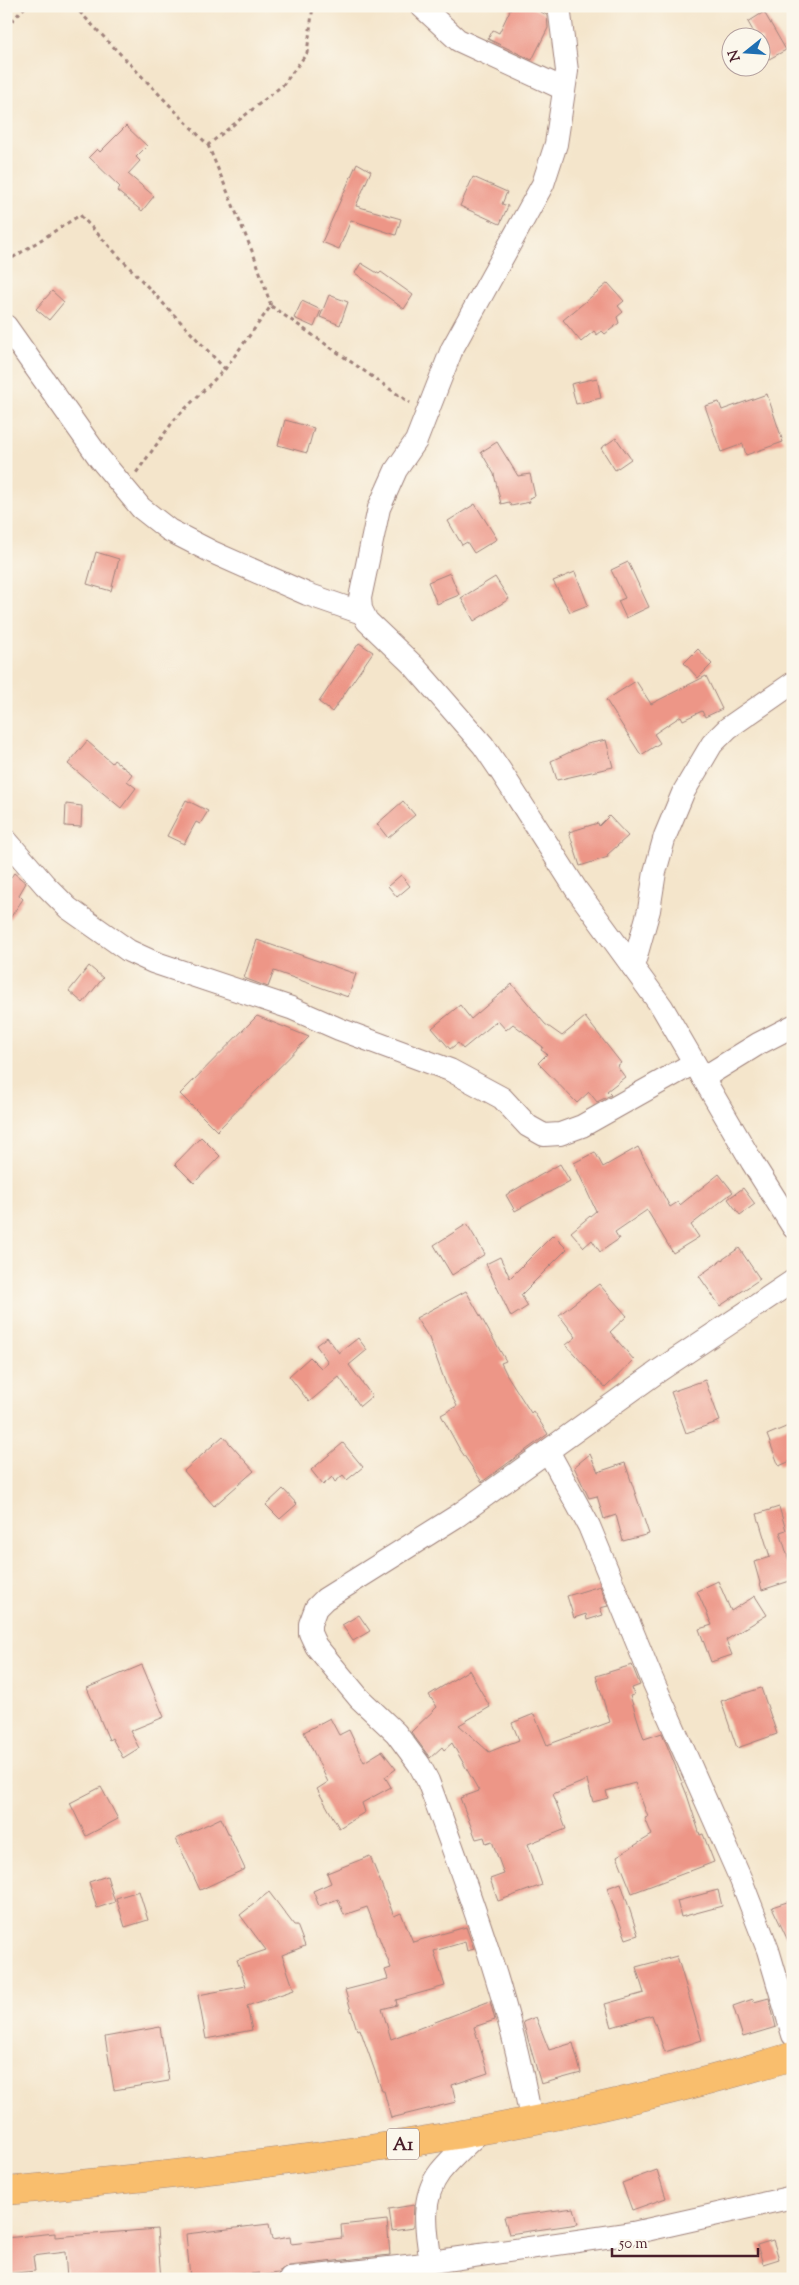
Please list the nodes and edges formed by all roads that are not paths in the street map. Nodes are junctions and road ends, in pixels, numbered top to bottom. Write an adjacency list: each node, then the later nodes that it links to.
1 (421, 6): 3 (street)
2 (559, 6): 3 (street)
3 (564, 89): 5 (street)
4 (6, 326): 5 (street)
5 (362, 613): 8 (street)
6 (793, 683): 8 (street)
7 (6, 840): 10 (street)
8 (633, 967): 10 (street)
9 (793, 1026): 10 (street)
10 (698, 1070): 11 (street)
11 (793, 1227)
12 (793, 1281): 13 (street)
13 (548, 1451): 14 (street); 16 (street)
14 (793, 2035)
15 (793, 2056): 16 (highway, A1)
16 (531, 2120): 17 (highway, A1)
17 (481, 2131): 18 (highway, A1); 20 (street)
18 (6, 2191)
19 (793, 2197): 20 (street)
20 (422, 2268): 21 (street)
21 (351, 2275): 22 (street)
22 (290, 2279)

